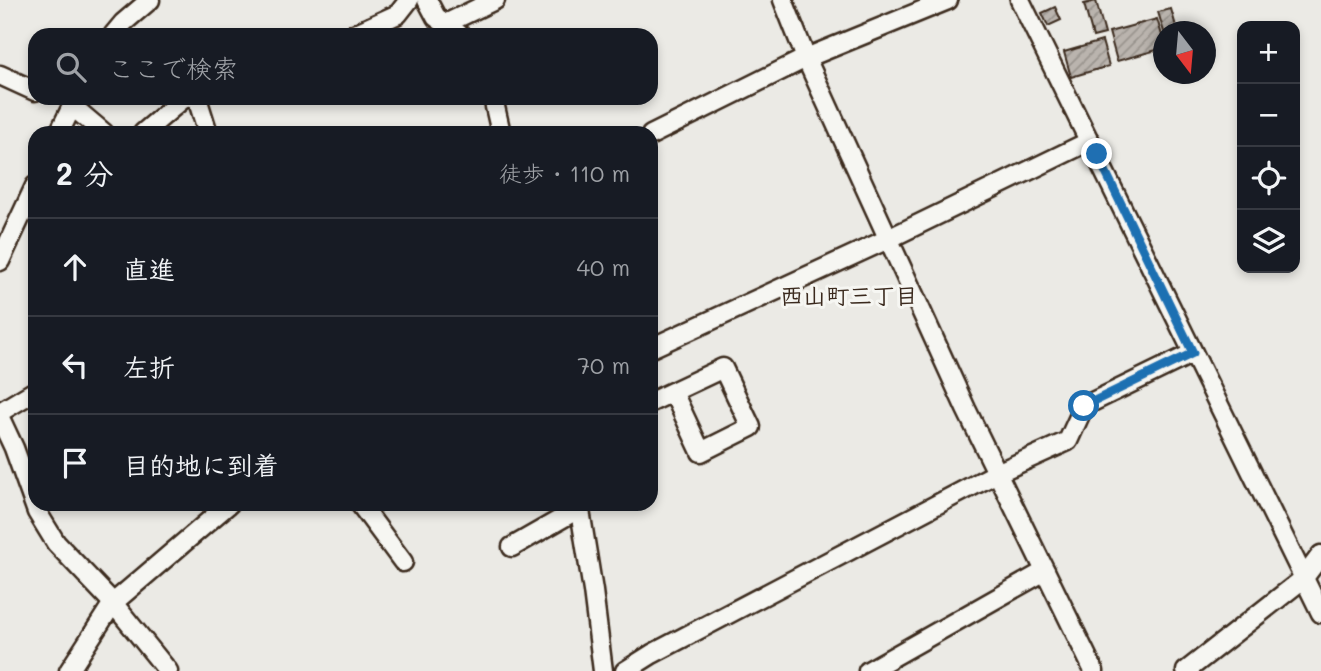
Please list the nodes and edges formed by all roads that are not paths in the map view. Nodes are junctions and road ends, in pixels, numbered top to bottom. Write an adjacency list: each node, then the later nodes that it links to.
1 (150, 0): 9 (street)
2 (409, 0): 10 (street)
3 (427, 0): 8 (street)
4 (495, 0): 8 (street)
5 (783, 0): 12 (street)
6 (948, 0): 12 (street)
7 (1020, 0): 26 (street)
8 (444, 24): 11 (street)
9 (119, 28)
10 (367, 28)
11 (450, 28)
12 (806, 58): 25 (street); 28 (street)
13 (0, 75): 14 (street)
14 (28, 88)
15 (70, 105): 20 (street)
16 (75, 105): 21 (street)
17 (176, 105): 22 (street)
18 (199, 105): 23 (street)
19 (494, 105): 24 (street)
20 (62, 126)
21 (97, 126)
22 (151, 126)
23 (206, 126)
24 (499, 126)
25 (658, 132)
26 (1090, 141): 28 (street); 31 (street)
27 (28, 201): 29 (street)
28 (888, 239): 30 (street); 37 (street)
29 (0, 261)
30 (658, 345)
31 (1193, 353): 37 (street); 48 (street)
32 (673, 391): 32 (street); 34 (street)
33 (28, 395): 35 (street)
34 (658, 398)
35 (0, 412)
36 (0, 418): 38 (street)
37 (997, 473): 47 (street); 51 (street)
38 (28, 486)
39 (37, 511): 49 (street)
40 (221, 511): 49 (street)
41 (365, 511): 46 (street)
42 (571, 511): 44 (street)
43 (580, 511): 54 (street)
44 (512, 547)
45 (1321, 555): 48 (street)
46 (403, 562)
47 (1045, 571): 55 (street); 56 (street)
48 (1303, 579): 50 (street); 57 (street)
49 (113, 603): 52 (street); 53 (street)
50 (1321, 613)
51 (634, 669)
52 (69, 671)
53 (168, 671)
54 (603, 671)
55 (868, 671)
56 (1094, 671)
57 (1186, 671)

